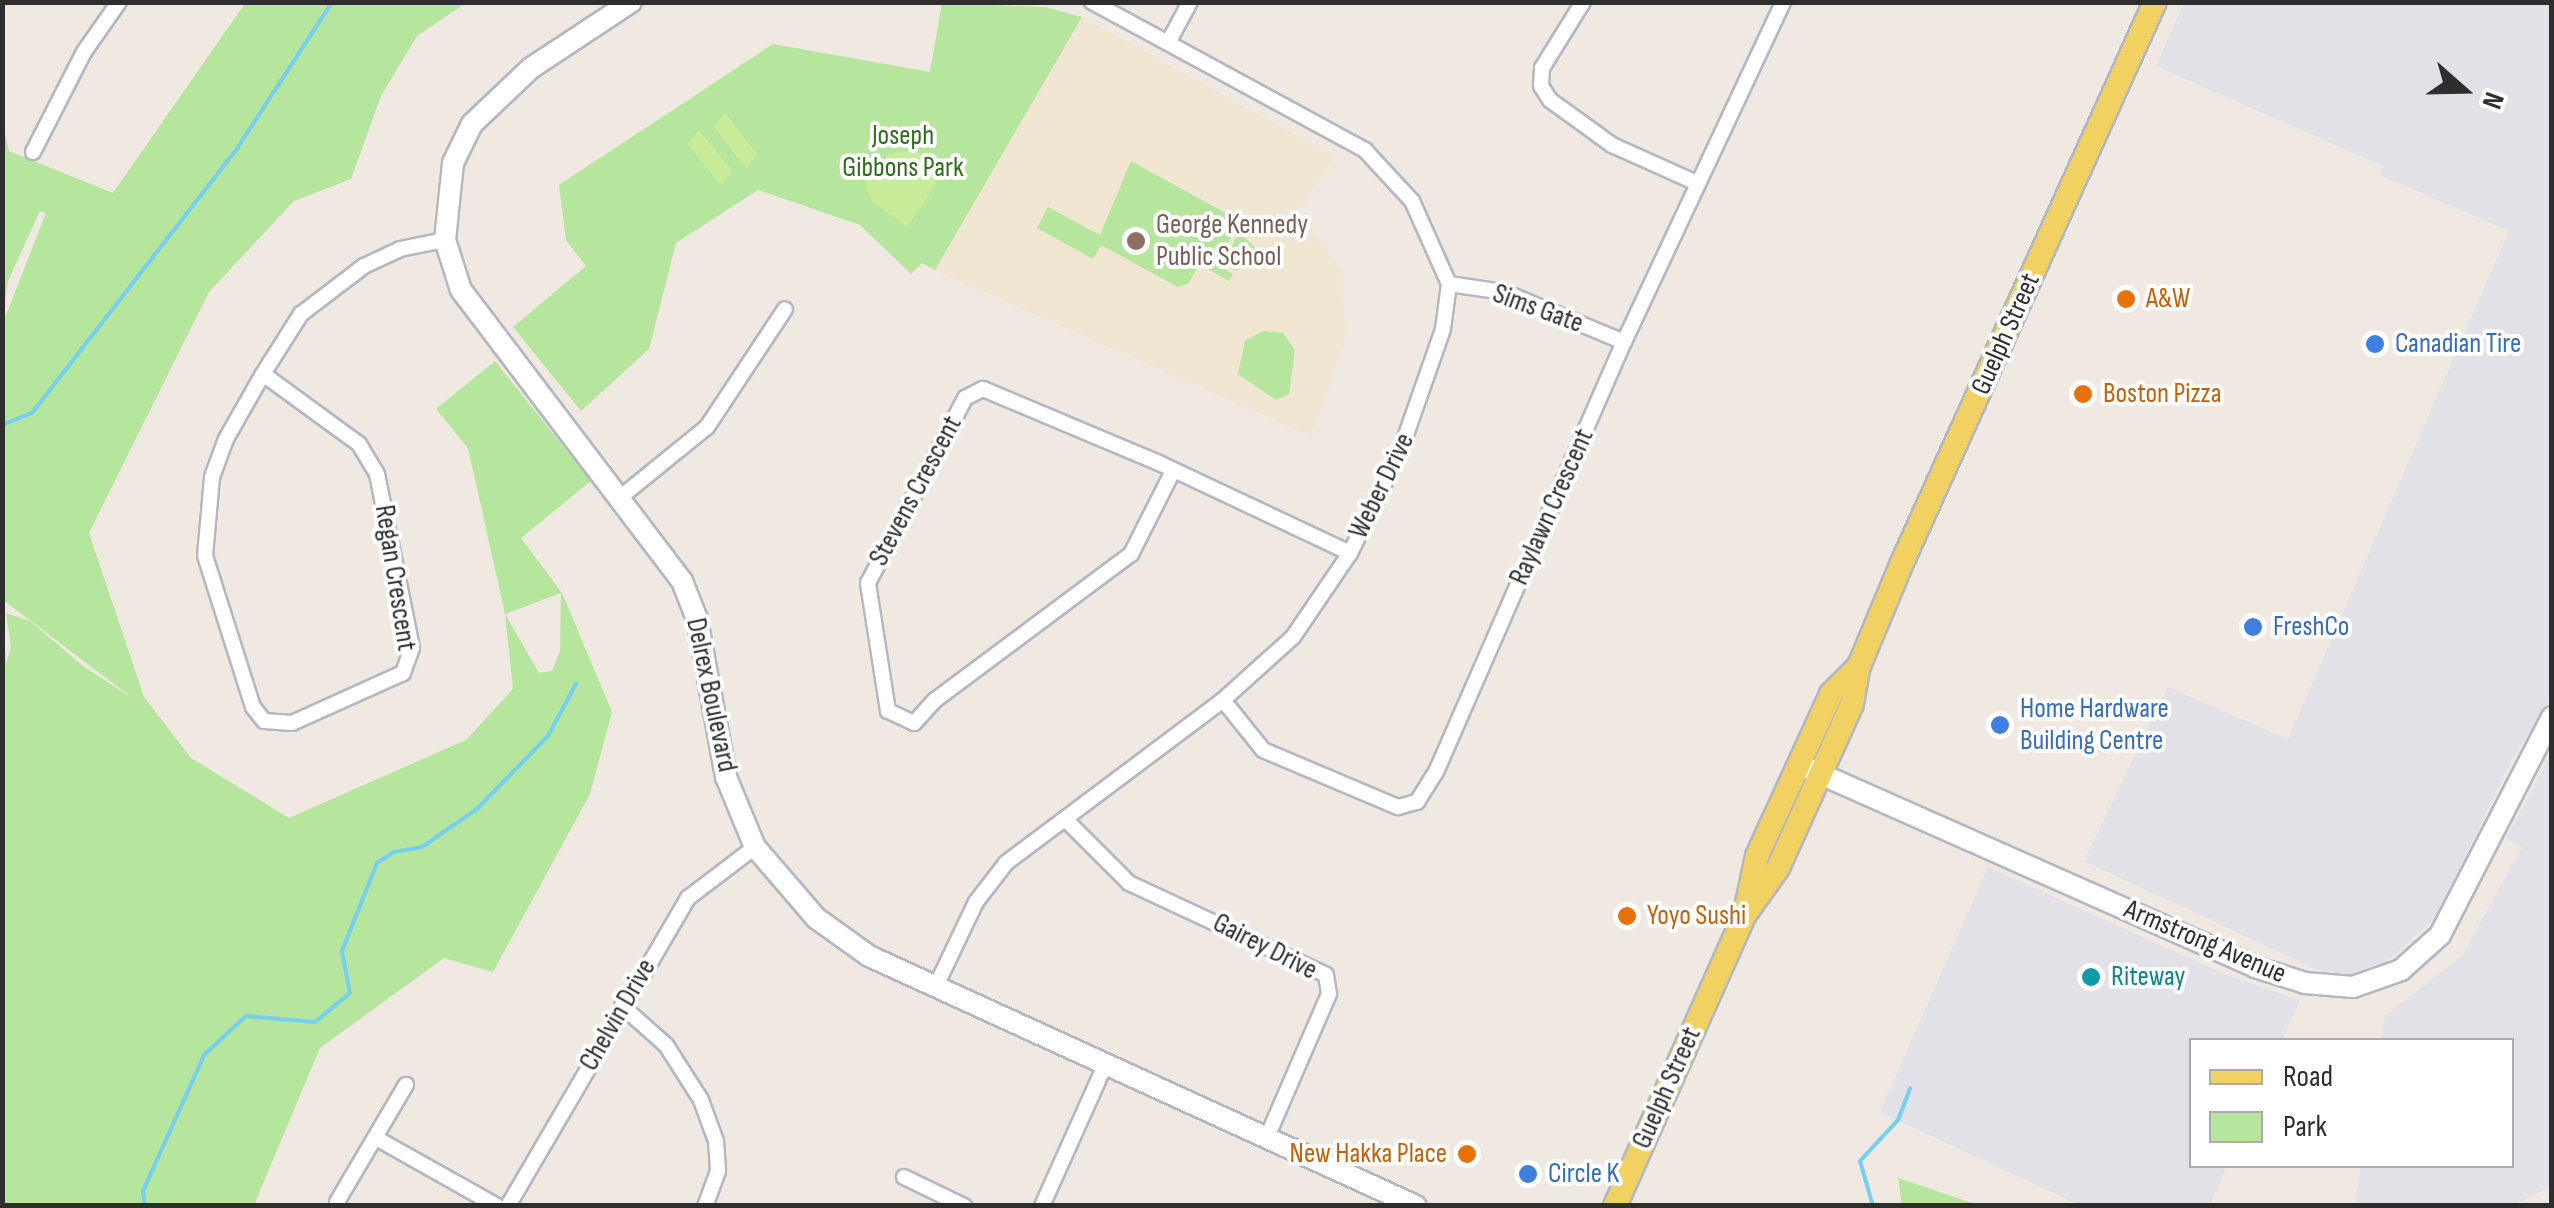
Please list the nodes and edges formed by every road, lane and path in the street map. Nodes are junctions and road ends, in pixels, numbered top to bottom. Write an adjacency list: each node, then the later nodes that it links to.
1 (119, 2): 9 (street)
2 (631, 2): 11 (street, Delrex Boulevard)
3 (1092, 2): 8 (street)
4 (1190, 2): 8 (street)
5 (1583, 2): 10 (street)
6 (1782, 2): 10 (street, Raylawn Crescent)
7 (2156, 2): 21 (main road, Guelph Street)
8 (1169, 41): 12 (street)
9 (33, 152)
10 (1697, 183): 14 (street, Raylawn Crescent)
11 (445, 240): 15 (street, Regan Crescent); 17 (street, Delrex Boulevard)
12 (1450, 284): 14 (street, Sims Gate); 18 (street, Weber Drive)
13 (785, 309): 17 (street)
14 (1624, 342): 19 (street, Raylawn Crescent)
15 (263, 374): 15 (street, Regan Crescent)
16 (1173, 471): 16 (street, Stevens Crescent); 18 (street, Stevens Crescent)
17 (622, 496): 23 (street, Delrex Boulevard)
18 (1350, 553): 19 (street, Weber Drive)
19 (1223, 700): 22 (street, Weber Drive)
20 (2552, 717): 21 (street, Armstrong Avenue)
21 (1809, 769): 38 (main road, Guelph Street)
22 (1066, 820): 24 (street, Weber Drive); 28 (street, Gairey Drive)
23 (755, 847): 24 (street, Delrex Boulevard); 25 (street, Chelvin Drive)
24 (935, 988): 26 (street, Delrex Boulevard)
25 (622, 1006): 33 (street, Chelvin Drive); 34 (street)
26 (1106, 1063): 28 (street, Delrex Boulevard); 36 (street)
27 (406, 1086): 29 (street)
28 (1268, 1135): 37 (street, Delrex Boulevard)
29 (376, 1138): 31 (street); 32 (street)
30 (904, 1177): 35 (street)
31 (337, 1202)
32 (497, 1206)
33 (508, 1206)
34 (705, 1206)
35 (964, 1206)
36 (1042, 1206)
37 (1416, 1206)
38 (1615, 1206)

